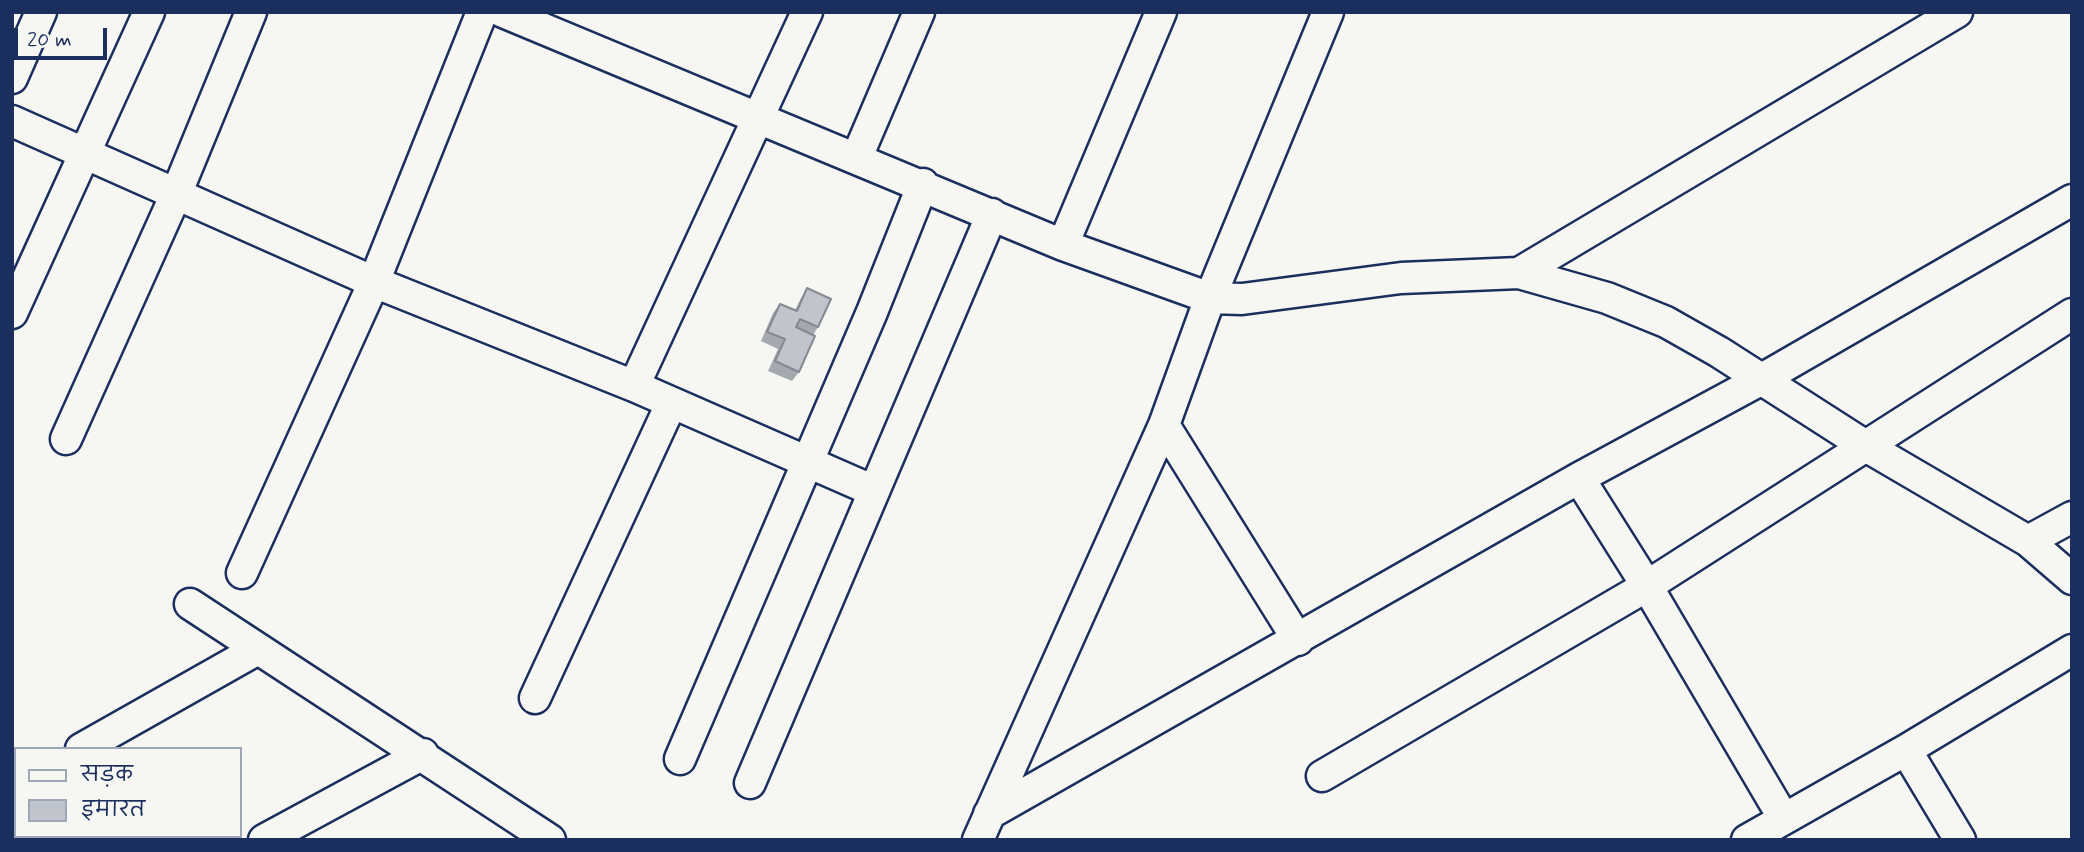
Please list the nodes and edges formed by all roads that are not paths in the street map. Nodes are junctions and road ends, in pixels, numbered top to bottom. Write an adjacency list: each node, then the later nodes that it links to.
1 (41, 12): 11 (street)
2 (149, 12): 14 (street)
3 (251, 12): 17 (street)
4 (482, 12): 22 (street)
5 (503, 12): 12 (street)
6 (807, 12): 12 (street)
7 (919, 12): 15 (street)
8 (1161, 12): 20 (street)
9 (1328, 12): 23 (street)
10 (1956, 12): 21 (street)
11 (12, 78)
12 (760, 118): 15 (street); 27 (street)
13 (12, 121): 14 (street)
14 (86, 152): 17 (street); 24 (street)
15 (857, 157): 16 (street)
16 (923, 184): 19 (street); 32 (street)
17 (177, 192): 22 (street); 30 (street)
18 (2072, 200): 26 (street)
19 (992, 214): 20 (street); 34 (street)
20 (1063, 245): 23 (street)
21 (1519, 273): 23 (street); 26 (street)
22 (374, 282): 27 (street); 37 (street)
23 (1210, 298): 29 (street)
24 (12, 313)
25 (2072, 314): 31 (street)
26 (1762, 379): 31 (street); 33 (street)
27 (634, 386): 28 (street)
28 (671, 404): 32 (street); 44 (street)
29 (1164, 425): 41 (street); 52 (street)
30 (66, 439)
31 (1864, 445): 36 (street); 39 (street)
32 (806, 464): 34 (street); 48 (street)
33 (1579, 478): 39 (street); 41 (street)
34 (874, 492): 50 (street)
35 (2072, 517): 36 (street)
36 (2028, 541): 38 (street)
37 (242, 573)
38 (2072, 579)
39 (1647, 586): 49 (street); 51 (street)
40 (190, 604): 42 (street)
41 (1298, 640): 52 (street)
42 (258, 649): 45 (street); 47 (street)
43 (2072, 650): 46 (street)
44 (535, 698)
45 (85, 747)
46 (1906, 750): 51 (street); 53 (street)
47 (423, 754): 54 (street); 55 (street)
48 (680, 759)
49 (1322, 776)
50 (750, 783)
51 (1784, 819): 56 (street)
52 (983, 827)
53 (1954, 838)
54 (264, 840)
55 (550, 840)
56 (1747, 840)

